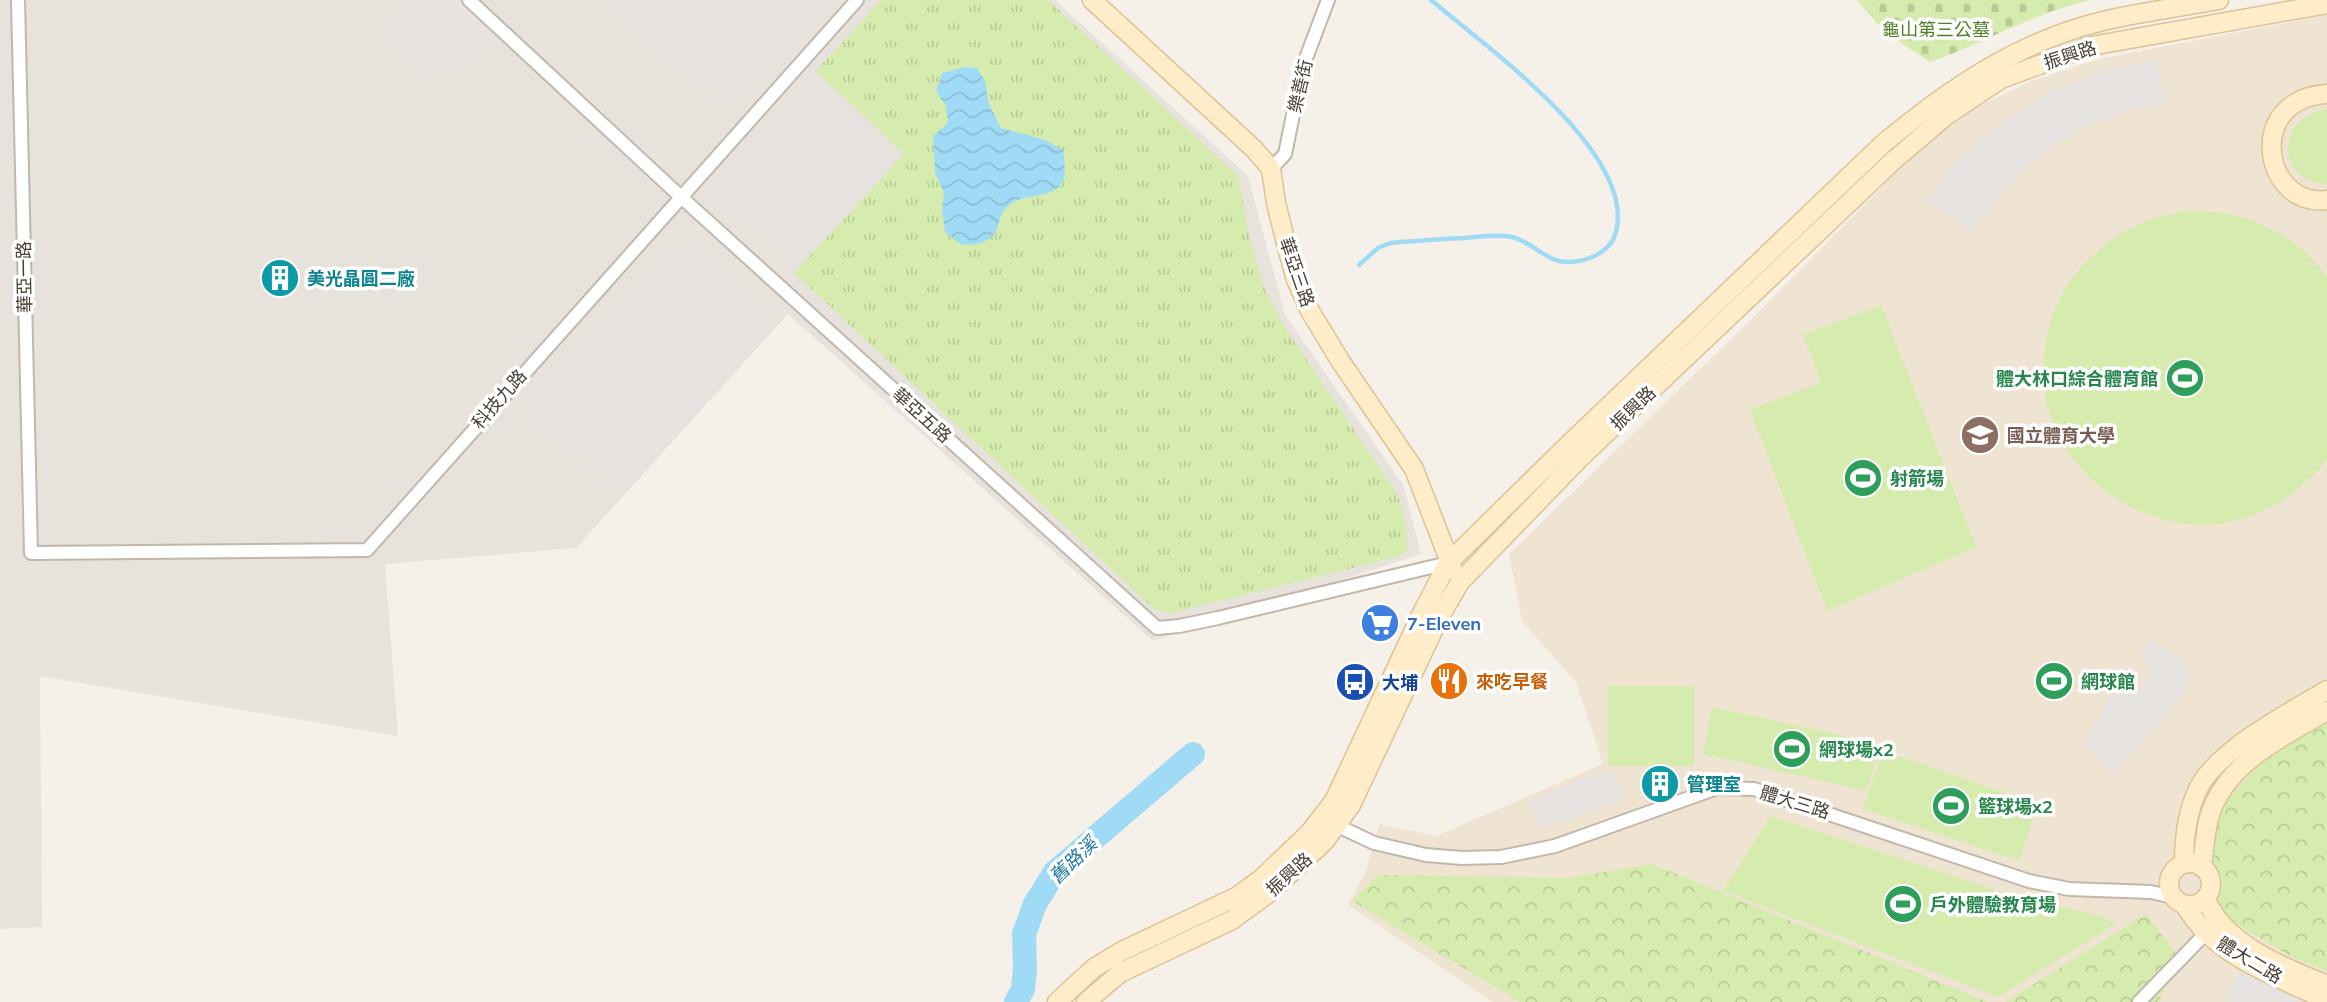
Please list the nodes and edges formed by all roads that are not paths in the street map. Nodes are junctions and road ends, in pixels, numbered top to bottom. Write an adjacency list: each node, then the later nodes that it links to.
1 (18, 0): 12 (street, 華亞一路)
2 (469, 0): 10 (street, 華亞五路)
3 (858, 0): 10 (street, 科技九路)
4 (1092, 0): 9 (street)
5 (1328, 0): 9 (street, 樂善街)
6 (2219, 0): 13 (street, 振興路)
7 (2327, 4): 14 (street, 振興路)
8 (2327, 94): 11 (street)
9 (1271, 169): 13 (street, 華亞三路)
10 (681, 197): 12 (street, 科技九路); 13 (street, 華亞五路)
11 (2327, 200)
12 (31, 554)
13 (1448, 563): 14 (street, 華亞三路); 17 (street, 振興路)
14 (1460, 582): 17 (street, 振興路)
15 (2327, 690): 18 (street)
16 (2327, 711): 19 (street)
17 (1330, 821): 21 (street, 體大三路); 25 (street, 振興路); 26 (street, 振興路)
18 (2184, 863): 19 (street); 21 (street)
19 (2202, 867): 20 (street)
20 (2204, 899): 21 (street); 23 (street, 體大二路)
21 (2179, 901): 22 (street, 體大二路)
22 (2206, 933): 24 (street, 體大二路); 27 (street)
23 (2327, 985)
24 (2327, 1000)
25 (1057, 1002)
26 (1086, 1002)
27 (2139, 1002)

